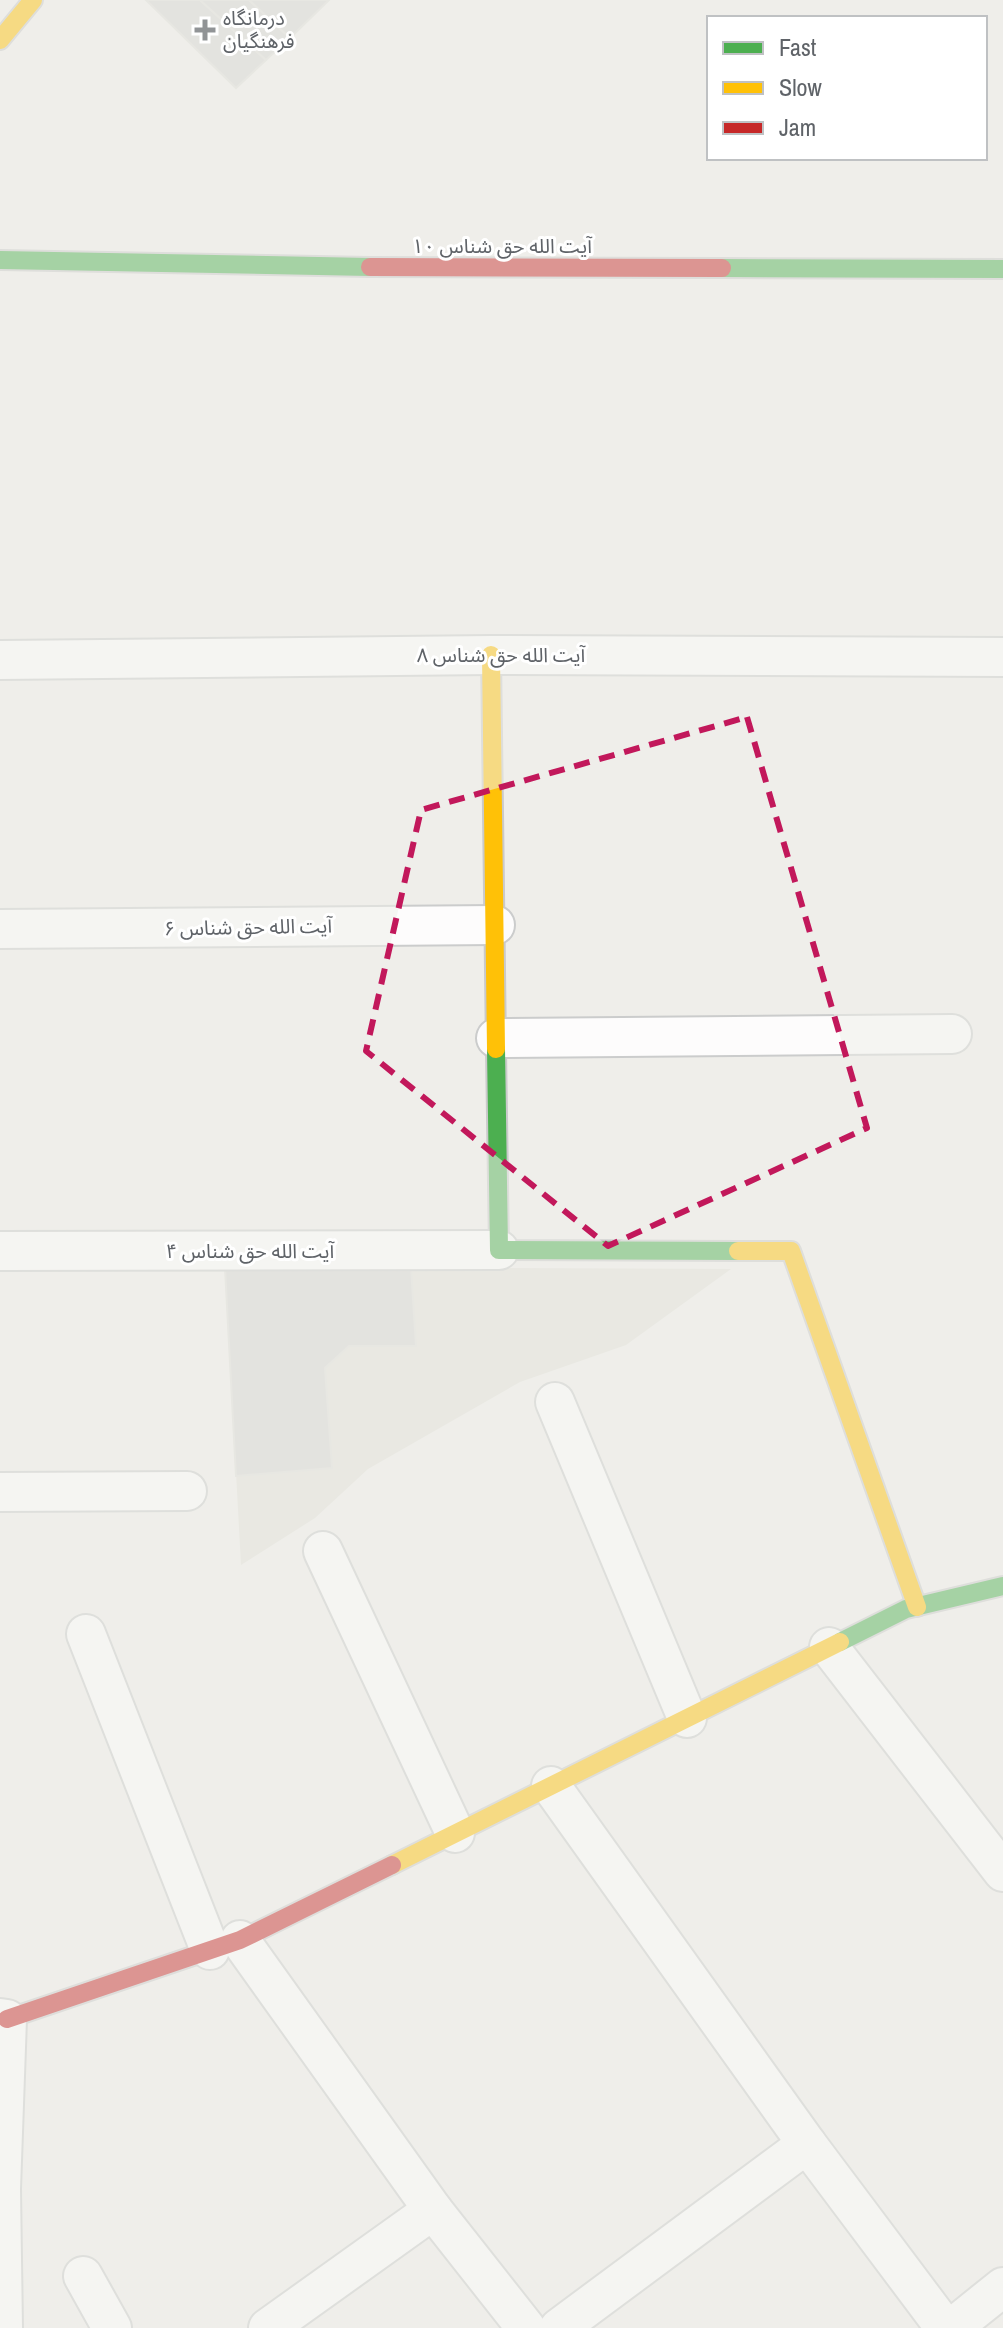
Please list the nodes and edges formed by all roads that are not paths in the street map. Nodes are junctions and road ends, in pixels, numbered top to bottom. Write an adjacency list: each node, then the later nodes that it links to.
1 (33, 0): 2 (street)
2 (0, 40)
3 (0, 260): 4 (street, آیت الله حق شناس ۱۰)
4 (1003, 269)
5 (491, 655): 6 (street, آیت الله حق شناس ۸); 7 (street, آیت الله حق شناس ۸); 8 (street)
6 (1003, 657)
7 (0, 660)
8 (495, 925): 9 (street, آیت الله حق شناس ۶); 11 (street)
9 (0, 929)
10 (952, 1034): 11 (street)
11 (496, 1038): 12 (street)
12 (499, 1250): 13 (street, آیت الله حق شناس ۴); 19 (street)
13 (0, 1251)
14 (555, 1402): 22 (street)
15 (187, 1491): 16 (street)
16 (0, 1492)
17 (323, 1551): 24 (street)
18 (1003, 1586): 19 (street)
19 (917, 1607): 21 (street)
20 (86, 1634): 26 (street)
21 (829, 1647): 22 (street); 25 (street)
22 (687, 1718): 23 (street)
23 (551, 1786): 24 (street); 28 (street)
24 (455, 1833): 26 (street)
25 (1003, 1872)
26 (225, 1945): 27 (street); 29 (street)
27 (3, 2018): 32 (street)
28 (807, 2144): 36 (street); 37 (street)
29 (433, 2210): 34 (street); 35 (street)
30 (83, 2276): 33 (street)
31 (1003, 2287): 38 (street)
32 (3, 2328)
33 (112, 2328)
34 (268, 2328)
35 (526, 2328)
36 (559, 2328)
37 (945, 2328)
38 (952, 2328)

